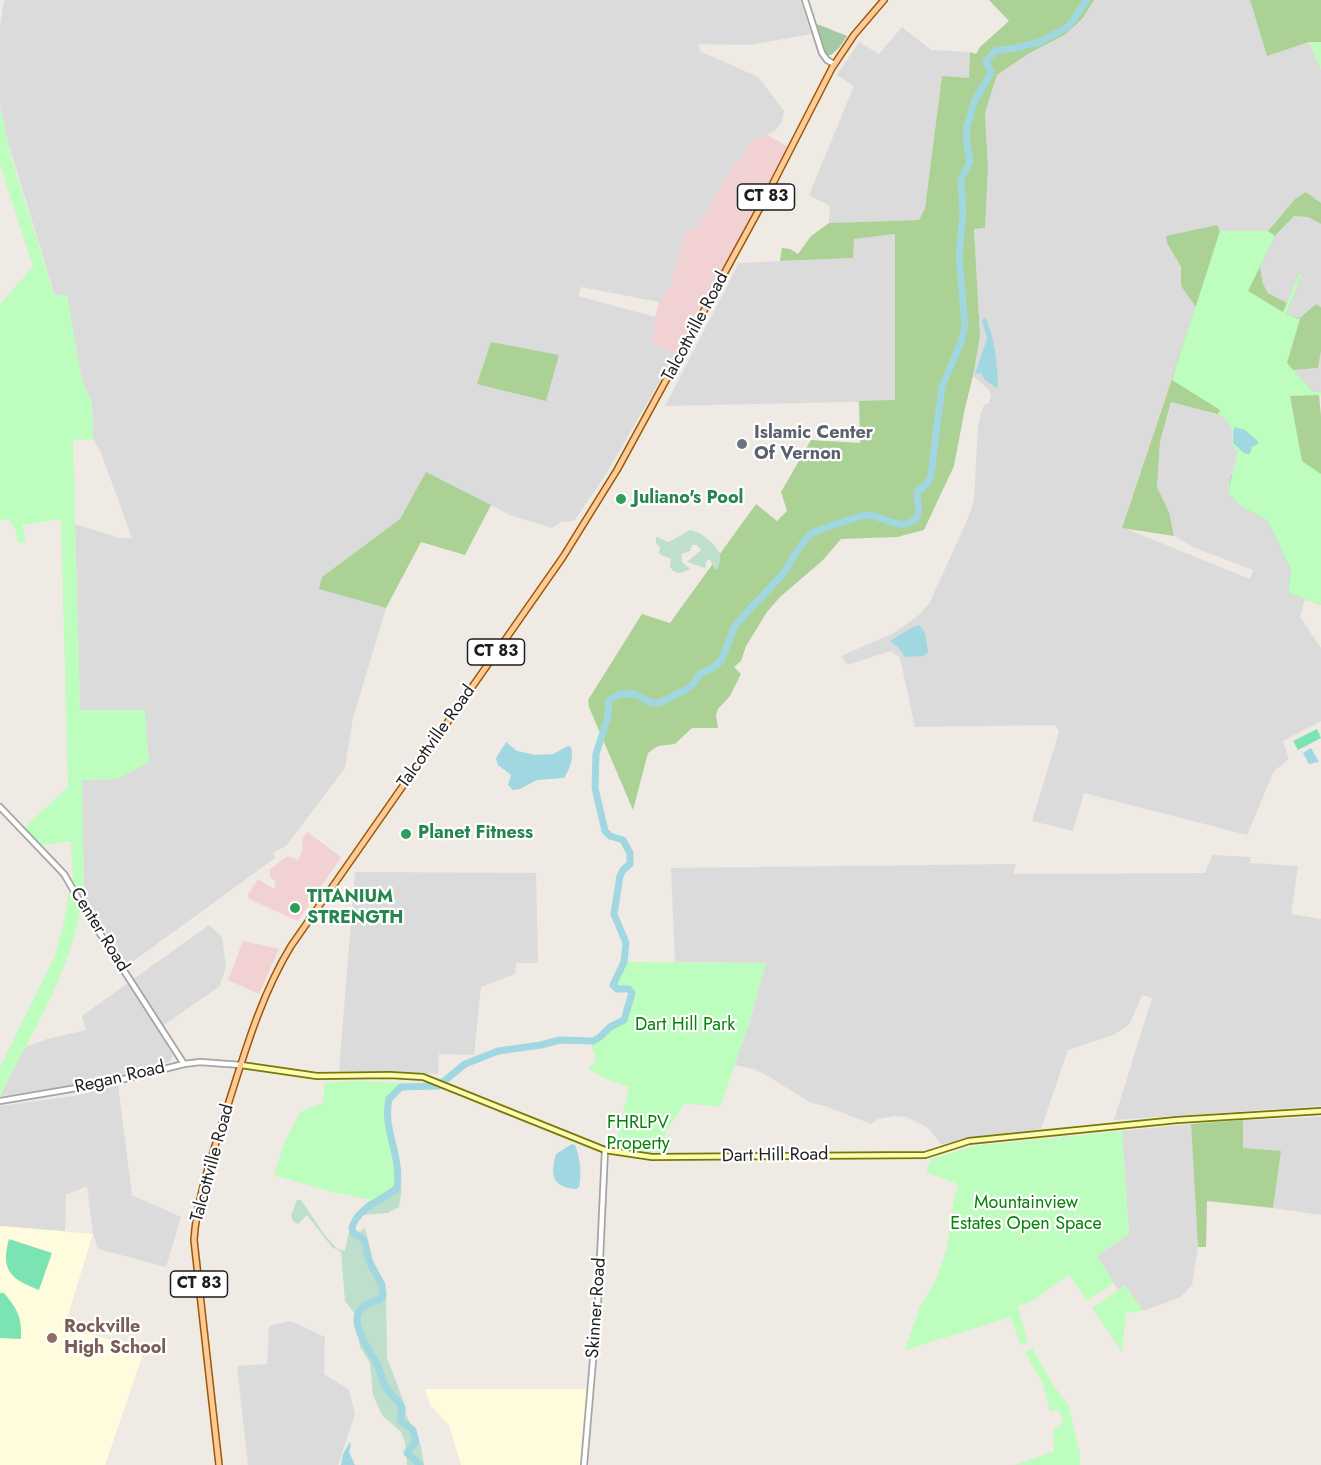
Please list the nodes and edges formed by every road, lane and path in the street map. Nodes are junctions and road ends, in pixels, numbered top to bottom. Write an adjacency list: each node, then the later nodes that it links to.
1 (805, 0): 3 (street)
2 (884, 0): 3 (main road, Talcottville Road / CT 83)
3 (834, 64): 6 (main road, Talcottville Road / CT 83)
4 (0, 807): 5 (street, Center Road)
5 (184, 1064): 6 (street, Regan Road); 7 (street, Regan Road)
6 (241, 1065): 9 (main road, Dart Hill Road); 10 (main road, Talcottville Road / CT 83)
7 (0, 1101)
8 (1321, 1111): 9 (main road, Dart Hill Road)
9 (605, 1150): 11 (street, Skinner Road)
10 (219, 1465)
11 (584, 1465)

